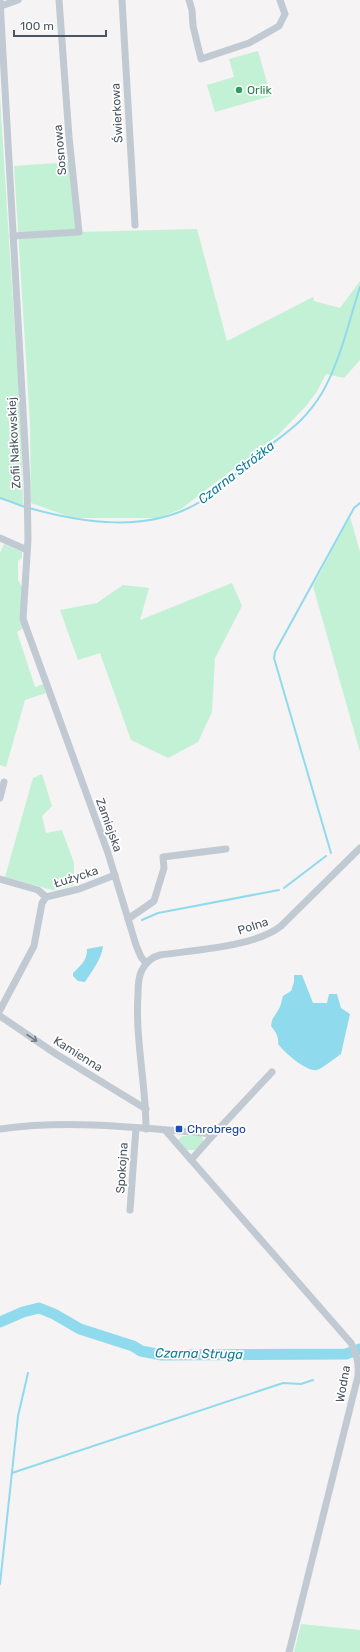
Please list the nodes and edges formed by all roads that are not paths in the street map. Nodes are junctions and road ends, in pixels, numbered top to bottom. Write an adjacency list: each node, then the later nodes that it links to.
1 (18, 0): 6 (street)
2 (60, 0): 8 (street, Sosnowa)
3 (122, 0): 7 (street, Świerkowa)
4 (189, 0): 5 (street)
5 (280, 0)
6 (0, 3): 8 (street, Zofii Nałkowskiej)
7 (135, 225)
8 (13, 236): 10 (street, Zofii Nałkowskiej)
9 (0, 538): 10 (street)
10 (27, 550): 15 (street, Zamiejska)
11 (4, 782): 12 (street)
12 (0, 798)
13 (360, 848): 19 (street, Polna)
14 (226, 849): 18 (street)
15 (115, 875): 17 (street, Łużycka); 18 (street, Zamiejska)
16 (0, 879): 17 (street)
17 (46, 897): 20 (street, Łużycka)
18 (128, 919): 19 (street, Zamiejska)
19 (146, 963): 23 (street)
20 (0, 1010)
21 (0, 1016): 23 (street, Kamienna, one-way to 23)
22 (272, 1072): 28 (street)
23 (146, 1109): 26 (street)
24 (136, 1128): 25 (street); 26 (street); 30 (street, Spokojna)
25 (0, 1129)
26 (146, 1129): 27 (street)
27 (165, 1130): 28 (street); 29 (street, Wodna)
28 (214, 1134): 29 (street)
29 (191, 1160): 31 (street, Wodna)
30 (130, 1210)
31 (359, 1366): 32 (street, Wodna)
32 (289, 1652)

